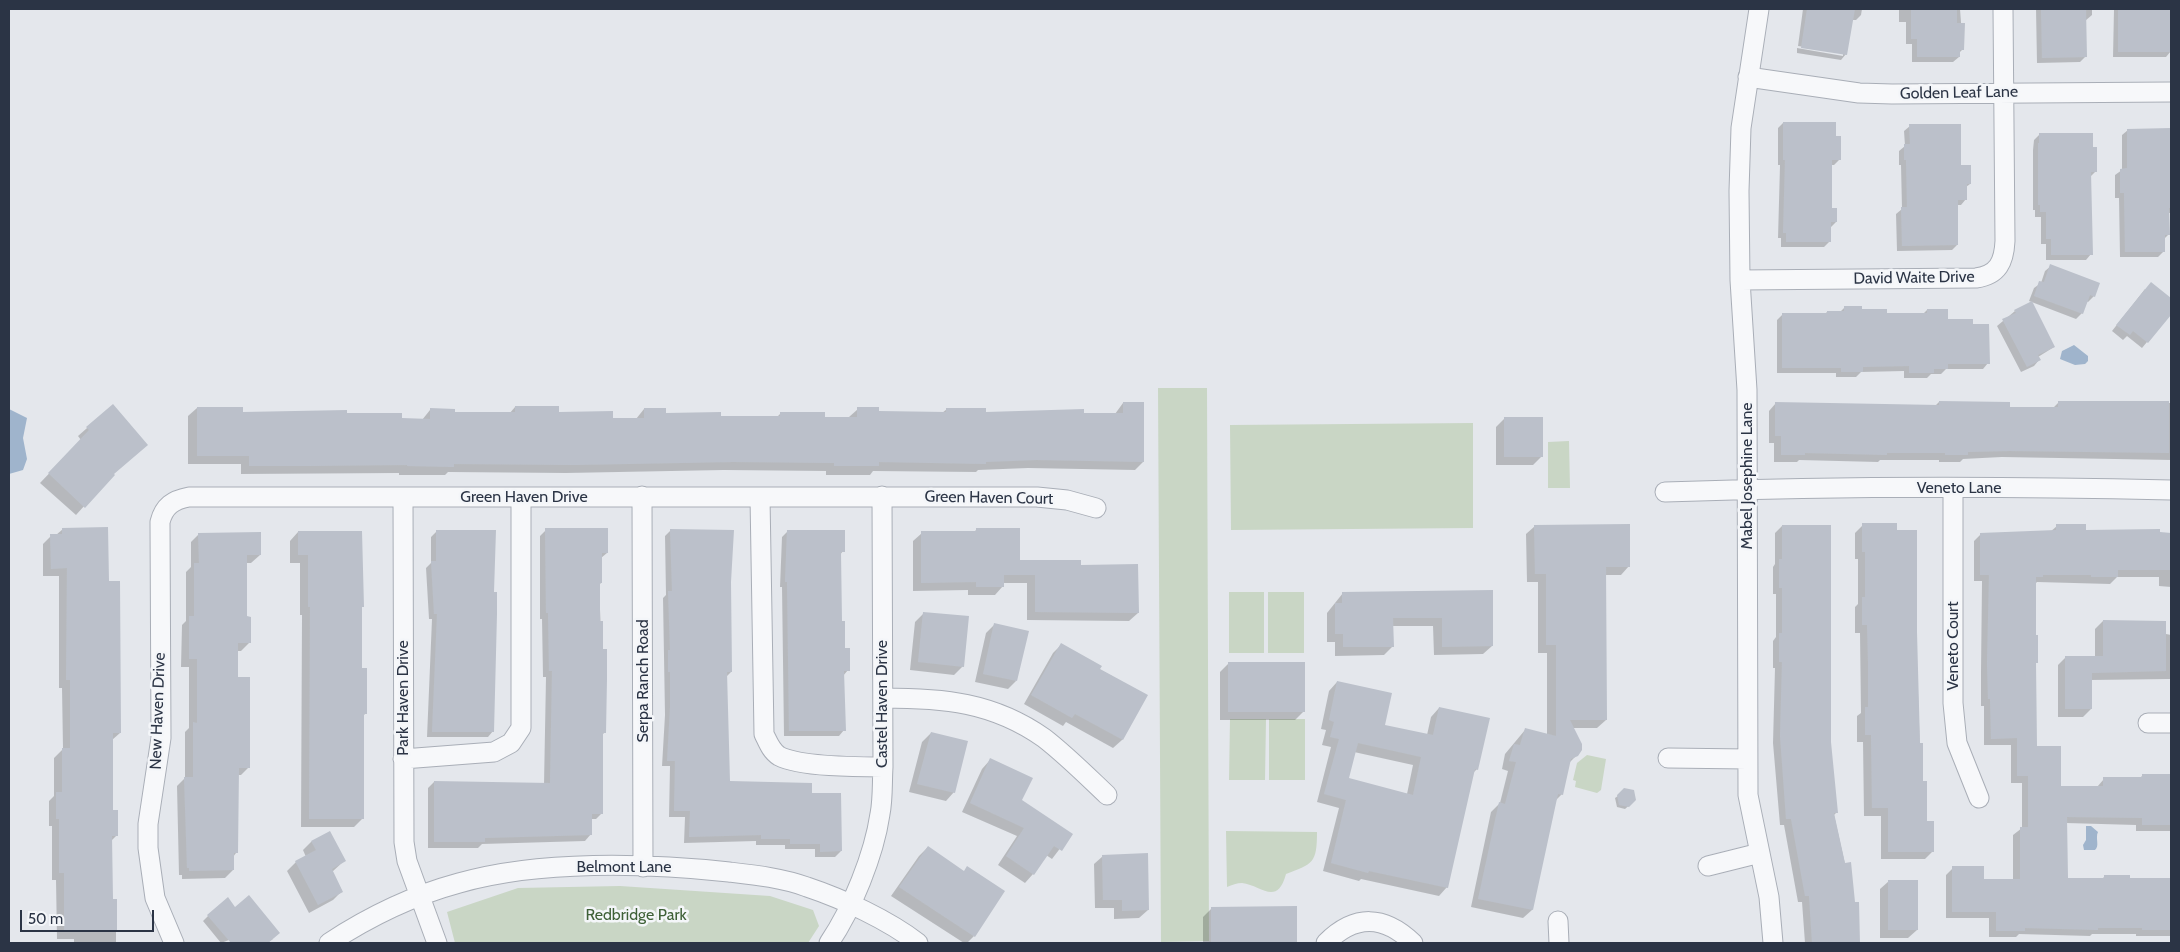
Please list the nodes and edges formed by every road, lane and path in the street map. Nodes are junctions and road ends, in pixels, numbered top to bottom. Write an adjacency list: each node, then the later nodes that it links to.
1 (1759, 9): 3 (street, Mabel Josephine Lane)
2 (2003, 9): 5 (street, David Waite Drive)
3 (1748, 77): 5 (street, Golden Leaf Lane); 6 (street, Mabel Josephine Lane)
4 (2171, 92): 5 (street, Golden Leaf Lane)
5 (2004, 93): 6 (street, David Waite Drive)
6 (1740, 280): 8 (street, Mabel Josephine Lane)
7 (1953, 488): 8 (street, Veneto Lane); 9 (street, Veneto Lane); 26 (street, Veneto Court)
8 (1747, 489): 10 (street, Veneto Lane); 23 (street, Mabel Josephine Lane)
9 (2171, 490)
10 (1665, 492)
11 (642, 496): 13 (street, Green Haven Drive); 14 (street, Green Haven Drive); 28 (street, Serpa Ranch Road)
12 (882, 496): 14 (street, Green Haven Drive); 17 (street, Green Haven Court); 18 (street, Castel Haven Drive)
13 (521, 497): 15 (street, Green Haven Drive); 21 (street)
14 (760, 497): 24 (street)
15 (403, 498): 16 (street, Green Haven Drive); 21 (street, Park Haven Drive)
16 (168, 505): 33 (street, New Haven Drive)
17 (1096, 508)
18 (883, 698): 24 (street, Castel Haven Drive); 25 (street)
19 (2148, 723): 20 (street)
20 (2171, 723)
21 (403, 758): 30 (street, Park Haven Drive)
22 (1668, 758): 23 (street)
23 (1747, 759): 27 (street, Mabel Josephine Lane)
24 (883, 767): 31 (street, Castel Haven Drive)
25 (1108, 794)
26 (1979, 798)
27 (1760, 853): 29 (street); 41 (street, Mabel Josephine Lane)
28 (643, 866): 30 (street, Belmont Lane); 31 (street, Belmont Lane)
29 (1708, 866)
30 (419, 895): 34 (street, Belmont Lane); 35 (street)
31 (850, 906): 36 (street, Castel Haven Drive); 37 (street, Belmont Lane)
32 (1558, 921): 40 (street)
33 (174, 943)
34 (329, 943)
35 (437, 943)
36 (829, 943)
37 (918, 943)
38 (1326, 943): 39 (street)
39 (1413, 943)
40 (1559, 943)
41 (1773, 943)

